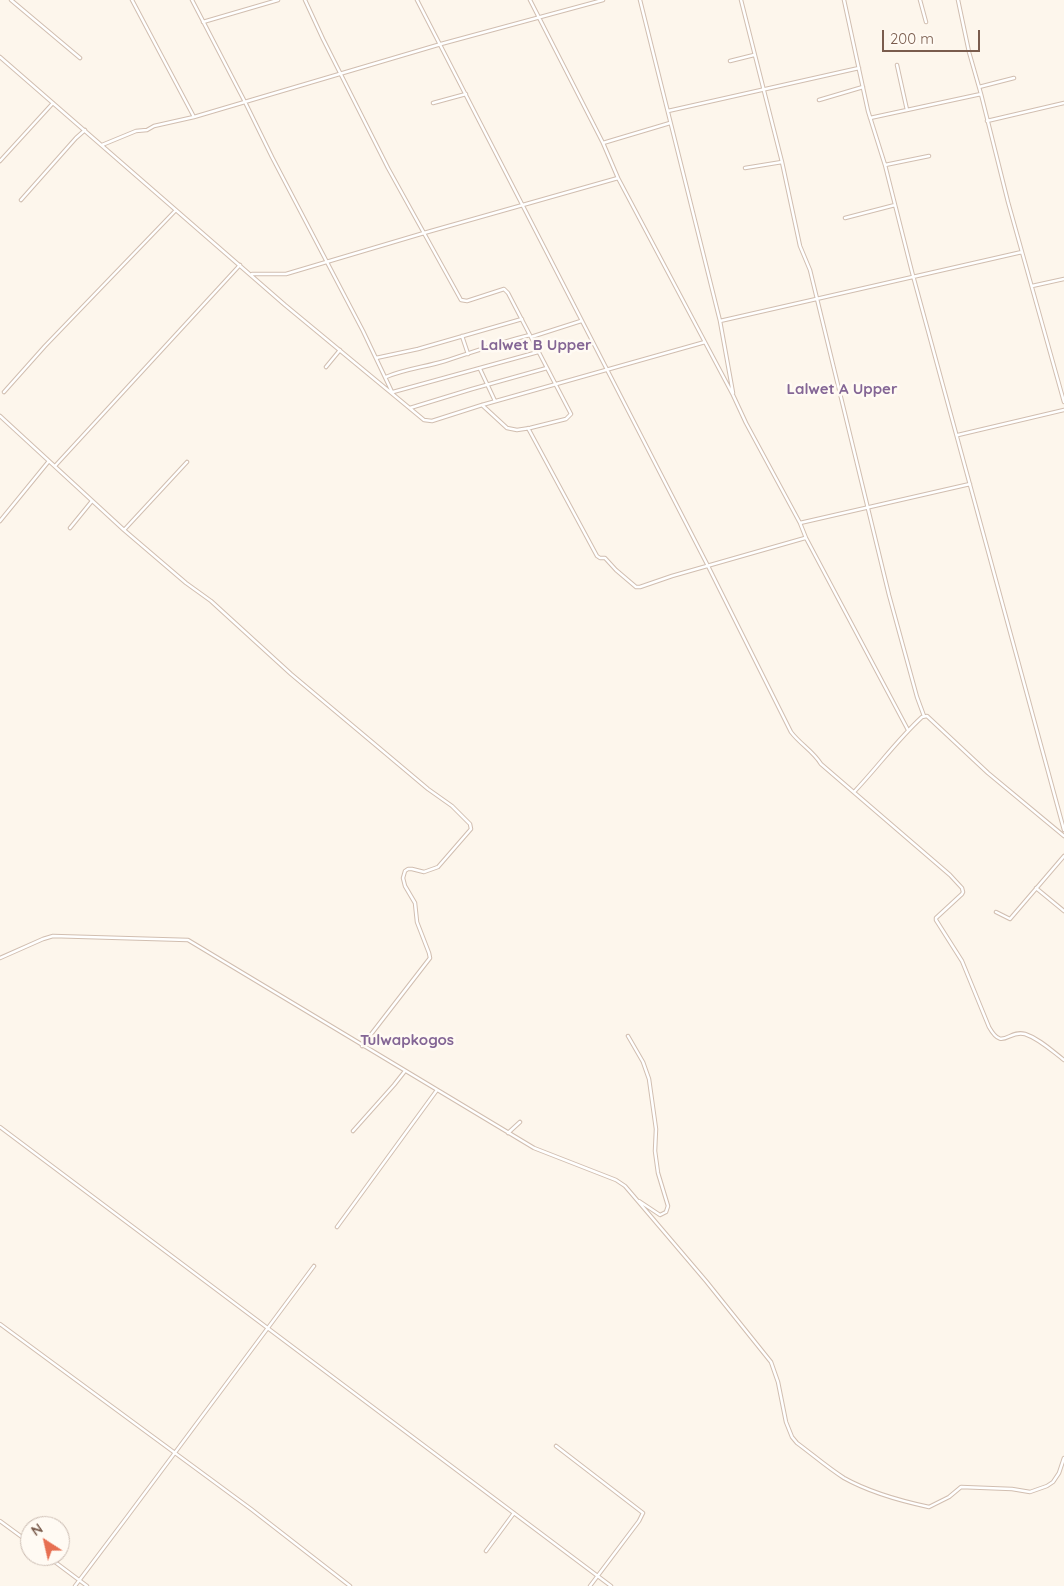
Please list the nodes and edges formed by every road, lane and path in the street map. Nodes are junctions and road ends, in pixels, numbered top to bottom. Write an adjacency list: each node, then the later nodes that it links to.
1 (11, 0): 20 (street)
2 (132, 0): 38 (street)
3 (192, 0): 15 (street)
4 (278, 0): 15 (street)
5 (305, 0): 24 (street)
6 (417, 0): 17 (street)
7 (530, 0): 14 (street)
8 (603, 0): 14 (street)
9 (640, 0): 37 (street)
10 (741, 0): 18 (street)
11 (844, 0): 23 (street)
12 (920, 0): 16 (street)
13 (958, 0): 26 (street)
14 (539, 18): 17 (street); 43 (street)
15 (203, 22): 32 (street)
16 (926, 22)
17 (440, 44): 24 (street); 29 (street)
18 (754, 55): 21 (street); 28 (street)
19 (0, 57): 33 (street)
20 (80, 58)
21 (730, 61)
22 (897, 65): 36 (street)
23 (859, 68): 27 (street); 28 (street)
24 (341, 74): 32 (street); 56 (street)
25 (1014, 78): 26 (street)
26 (979, 87): 30 (street)
27 (863, 88): 31 (street); 39 (street)
28 (763, 90): 37 (street); 47 (street)
29 (466, 94): 34 (street); 53 (street)
30 (981, 94): 36 (street); 40 (street)
31 (819, 100)
32 (245, 102): 38 (street); 58 (street)
33 (53, 103): 42 (street); 46 (street)
34 (432, 103)
35 (1064, 103): 40 (street)
36 (907, 110): 39 (street)
37 (668, 112): 41 (street)
38 (194, 117): 44 (street)
39 (870, 118): 48 (street)
40 (987, 121): 57 (street)
41 (670, 123): 43 (street); 67 (street)
42 (85, 130): 44 (street); 51 (street)
43 (603, 143): 50 (street)
44 (102, 145): 54 (street)
45 (929, 156): 48 (street)
46 (0, 161)
47 (782, 162): 49 (street); 64 (street)
48 (885, 165): 52 (street)
49 (745, 168)
50 (618, 178): 53 (street); 70 (street)
51 (21, 200)
52 (895, 205): 55 (street); 61 (street)
53 (522, 206): 56 (street); 66 (street)
54 (176, 210): 59 (street); 82 (street)
55 (845, 218)
56 (424, 232): 58 (street); 65 (street)
57 (1022, 252): 61 (street); 63 (street)
58 (326, 262): 60 (street); 74 (street)
59 (240, 265): 60 (street); 95 (street)
60 (251, 274): 71 (street)
61 (914, 276): 64 (street); 92 (street)
62 (1064, 279): 63 (street)
63 (1032, 286): 86 (street)
64 (817, 299): 67 (street); 98 (street)
65 (522, 318): 68 (street); 69 (street)
66 (581, 321): 69 (street); 78 (street)
67 (720, 321): 84 (street)
68 (462, 336): 73 (street); 74 (street)
69 (530, 336): 72 (street); 73 (street)
70 (705, 342): 78 (street); 84 (street)
71 (340, 350): 75 (street); 83 (street)
72 (538, 352): 76 (street); 77 (street)
73 (468, 354): 79 (street)
74 (376, 358): 79 (street)
75 (326, 367)
76 (480, 368): 80 (street); 83 (street)
77 (547, 368): 80 (street); 81 (street)
78 (607, 370): 81 (street); 104 (street)
79 (386, 377): 83 (street)
80 (488, 384): 85 (street); 88 (street)
81 (556, 385): 85 (street); 91 (street)
82 (4, 392)
83 (393, 394): 88 (street)
84 (733, 395): 100 (street)
85 (495, 401): 87 (street)
86 (1064, 402)
87 (482, 405): 88 (street); 91 (street)
88 (410, 408)
89 (1064, 410): 92 (street)
90 (0, 416): 93 (street)
91 (528, 428): 104 (street)
92 (958, 435): 96 (street)
93 (49, 461): 95 (street); 99 (street)
94 (187, 462): 102 (street)
95 (55, 466): 97 (street)
96 (970, 484): 98 (street); 108 (street)
97 (92, 501): 101 (street); 102 (street)
98 (869, 507): 100 (street); 105 (street)
99 (0, 522)
100 (800, 523): 103 (street)
101 (70, 528)
102 (124, 530): 116 (street)
103 (806, 538): 104 (street); 106 (street)
104 (708, 566): 107 (street)
105 (924, 716): 106 (street); 109 (street)
106 (908, 730): 107 (street)
107 (854, 792): 117 (street)
108 (1064, 830)
109 (1064, 836)
110 (1064, 856): 111 (street)
111 (1036, 888): 112 (street); 113 (street)
112 (1064, 910)
113 (996, 912)
114 (0, 958): 116 (street)
115 (628, 1036): 124 (street)
116 (362, 1046): 118 (street)
117 (1064, 1060)
118 (405, 1071): 119 (street); 122 (street)
119 (437, 1090): 123 (street); 125 (street)
120 (520, 1122): 123 (street)
121 (0, 1127): 128 (street)
122 (353, 1132)
123 (508, 1134): 124 (street)
124 (637, 1200): 131 (street)
125 (337, 1227)
126 (314, 1266): 128 (street)
127 (0, 1324): 130 (street)
128 (268, 1328): 130 (street); 132 (street)
129 (556, 1446): 137 (street)
130 (175, 1453): 138 (street); 141 (street)
131 (1064, 1458)
132 (514, 1513): 135 (street); 137 (street)
133 (0, 1521): 134 (street)
134 (20, 1536)
135 (486, 1551)
136 (60, 1566): 138 (street)
137 (598, 1576): 142 (street); 143 (street)
138 (79, 1580): 139 (street); 140 (street)
139 (75, 1586)
140 (87, 1586)
141 (350, 1586)
142 (590, 1586)
143 (611, 1586)

